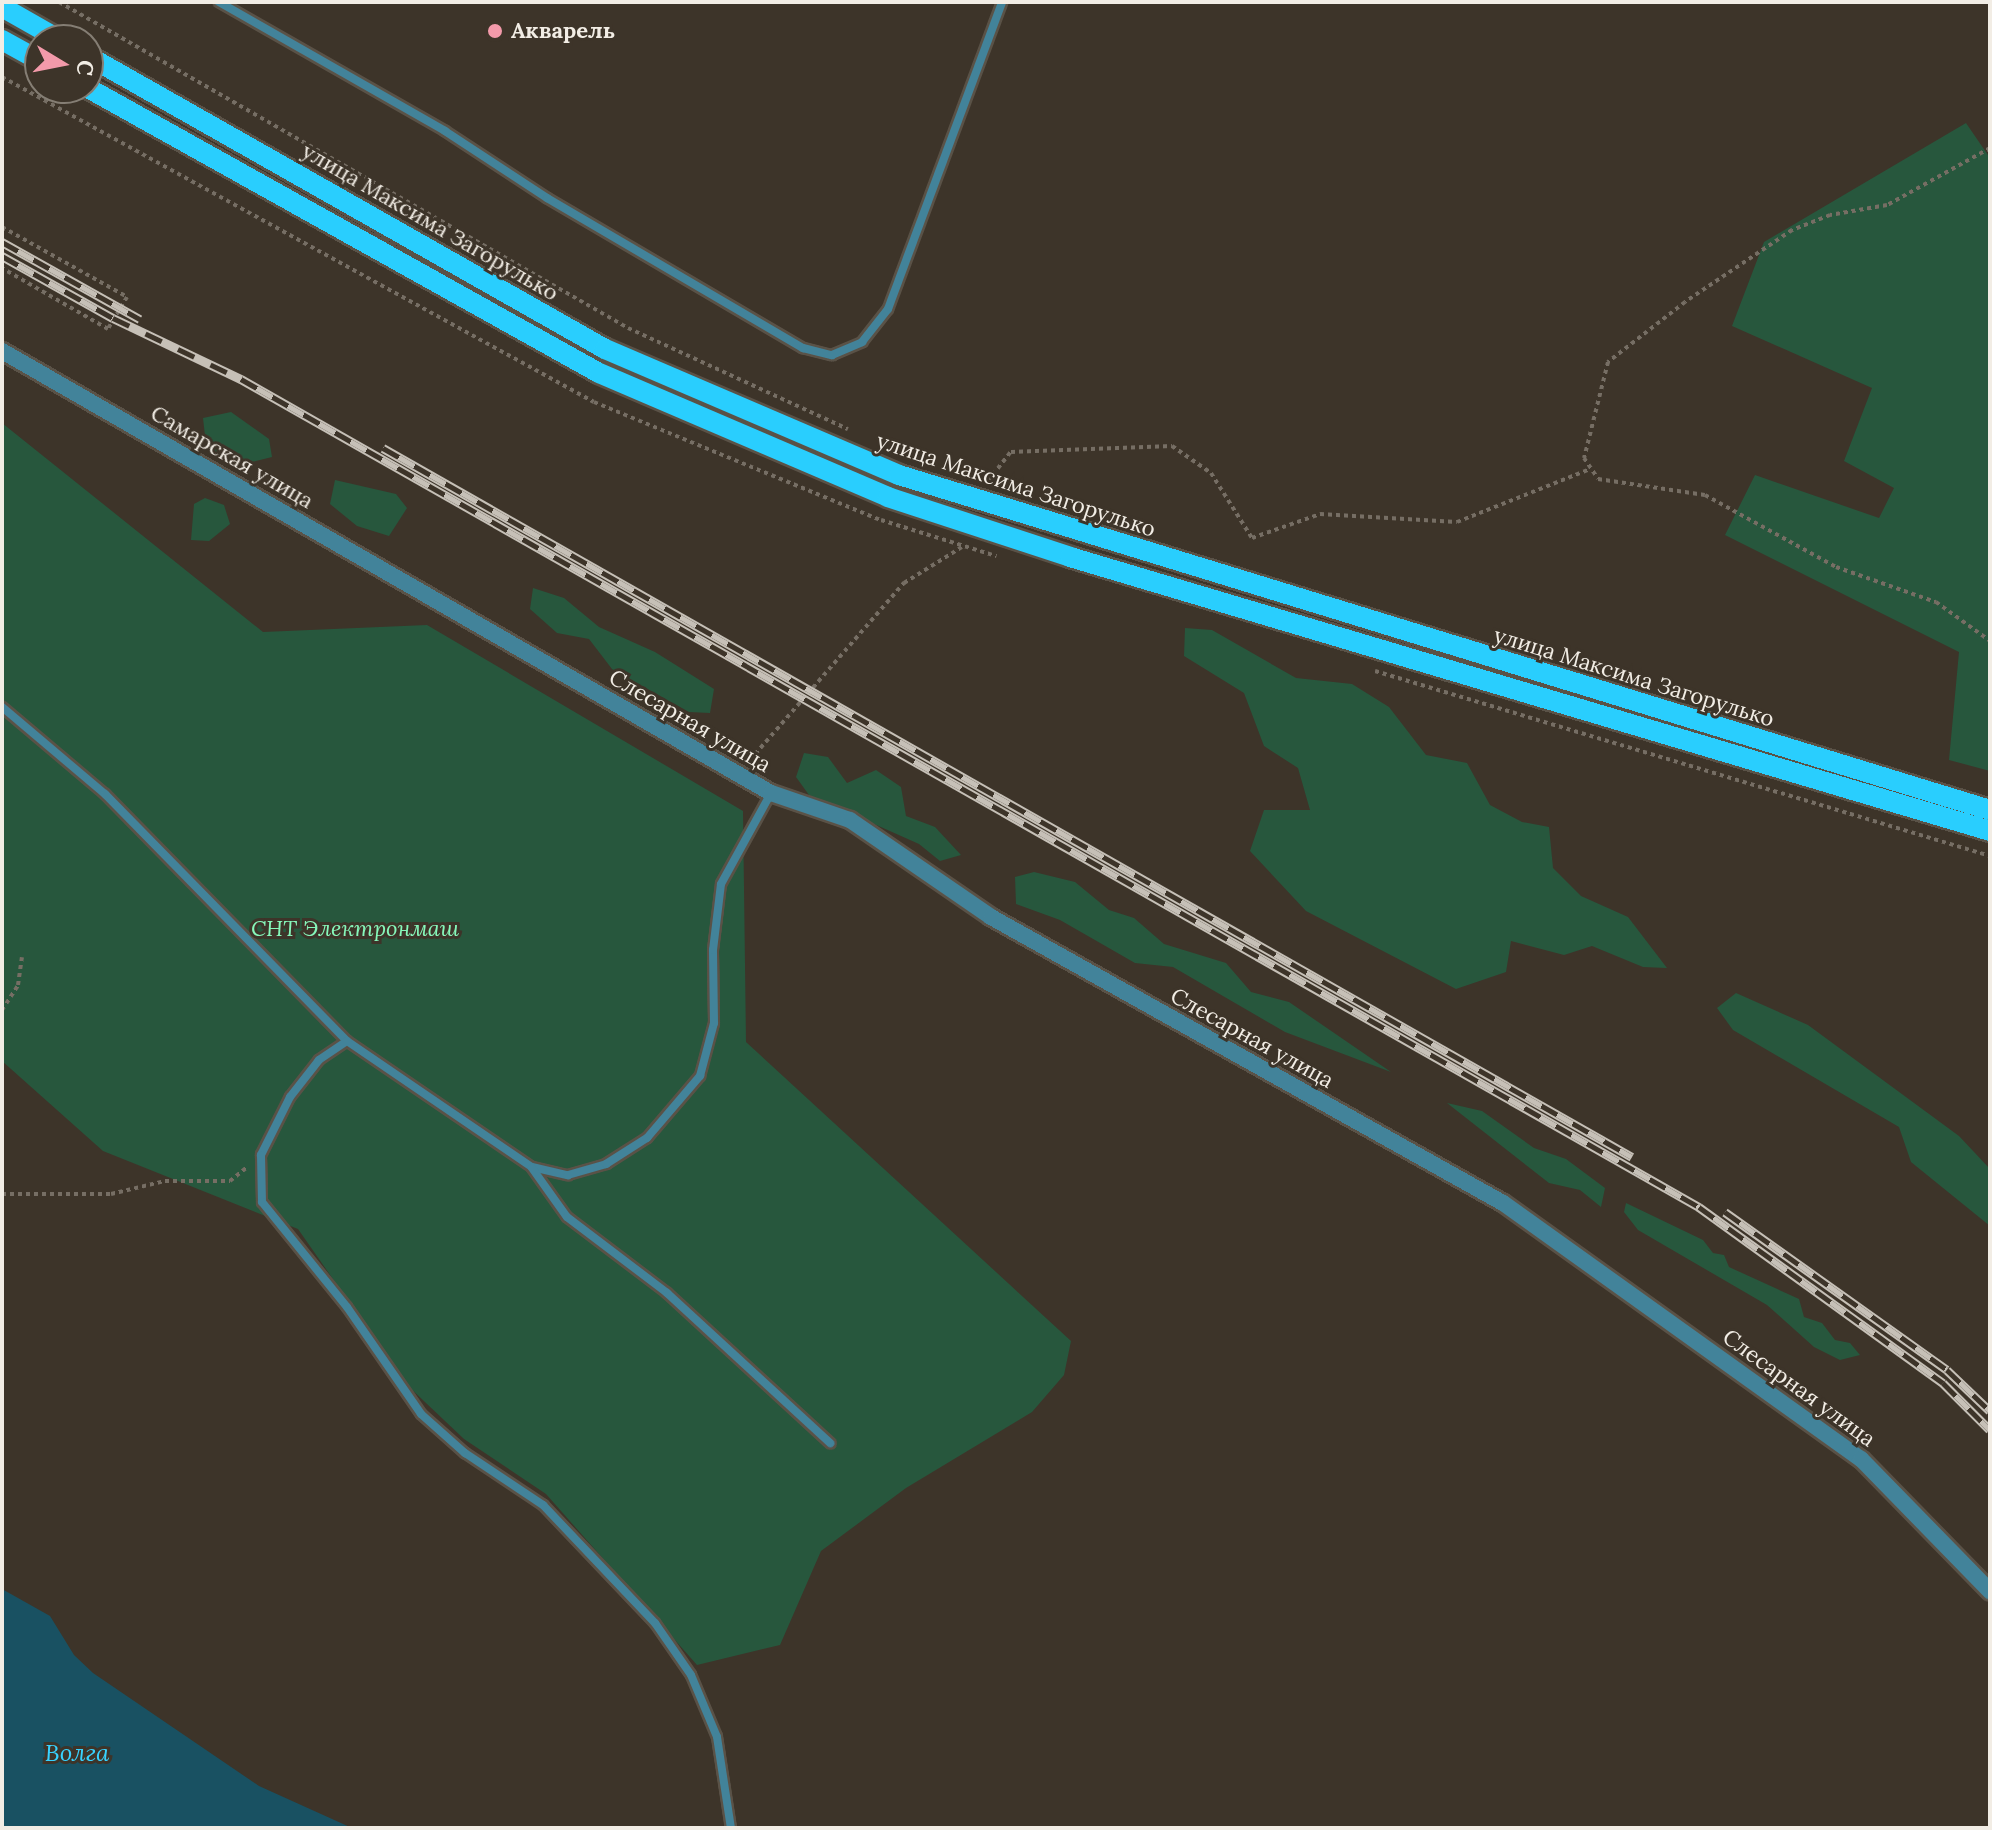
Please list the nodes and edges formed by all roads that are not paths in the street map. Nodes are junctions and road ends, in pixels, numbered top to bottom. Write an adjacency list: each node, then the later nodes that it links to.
1 (219, 2): 2 (lane)
2 (1002, 2)
3 (2, 7): 4 (main road)
4 (32, 24)
5 (2, 40): 6 (main road)
6 (24, 52)
7 (104, 65): 13 (main road, улица Максима Загорулько)
8 (104, 97): 14 (main road)
9 (2, 351): 10 (street, Самарская улица)
10 (441, 601): 12 (street, Слесарная улица)
11 (2, 707): 15 (lane)
12 (771, 793): 16 (lane); 18 (street, Слесарная улица)
13 (1990, 810)
14 (1990, 831)
15 (347, 1041): 16 (lane); 19 (lane)
16 (532, 1167): 17 (lane)
17 (830, 1443)
18 (1990, 1591)
19 (731, 1828)

